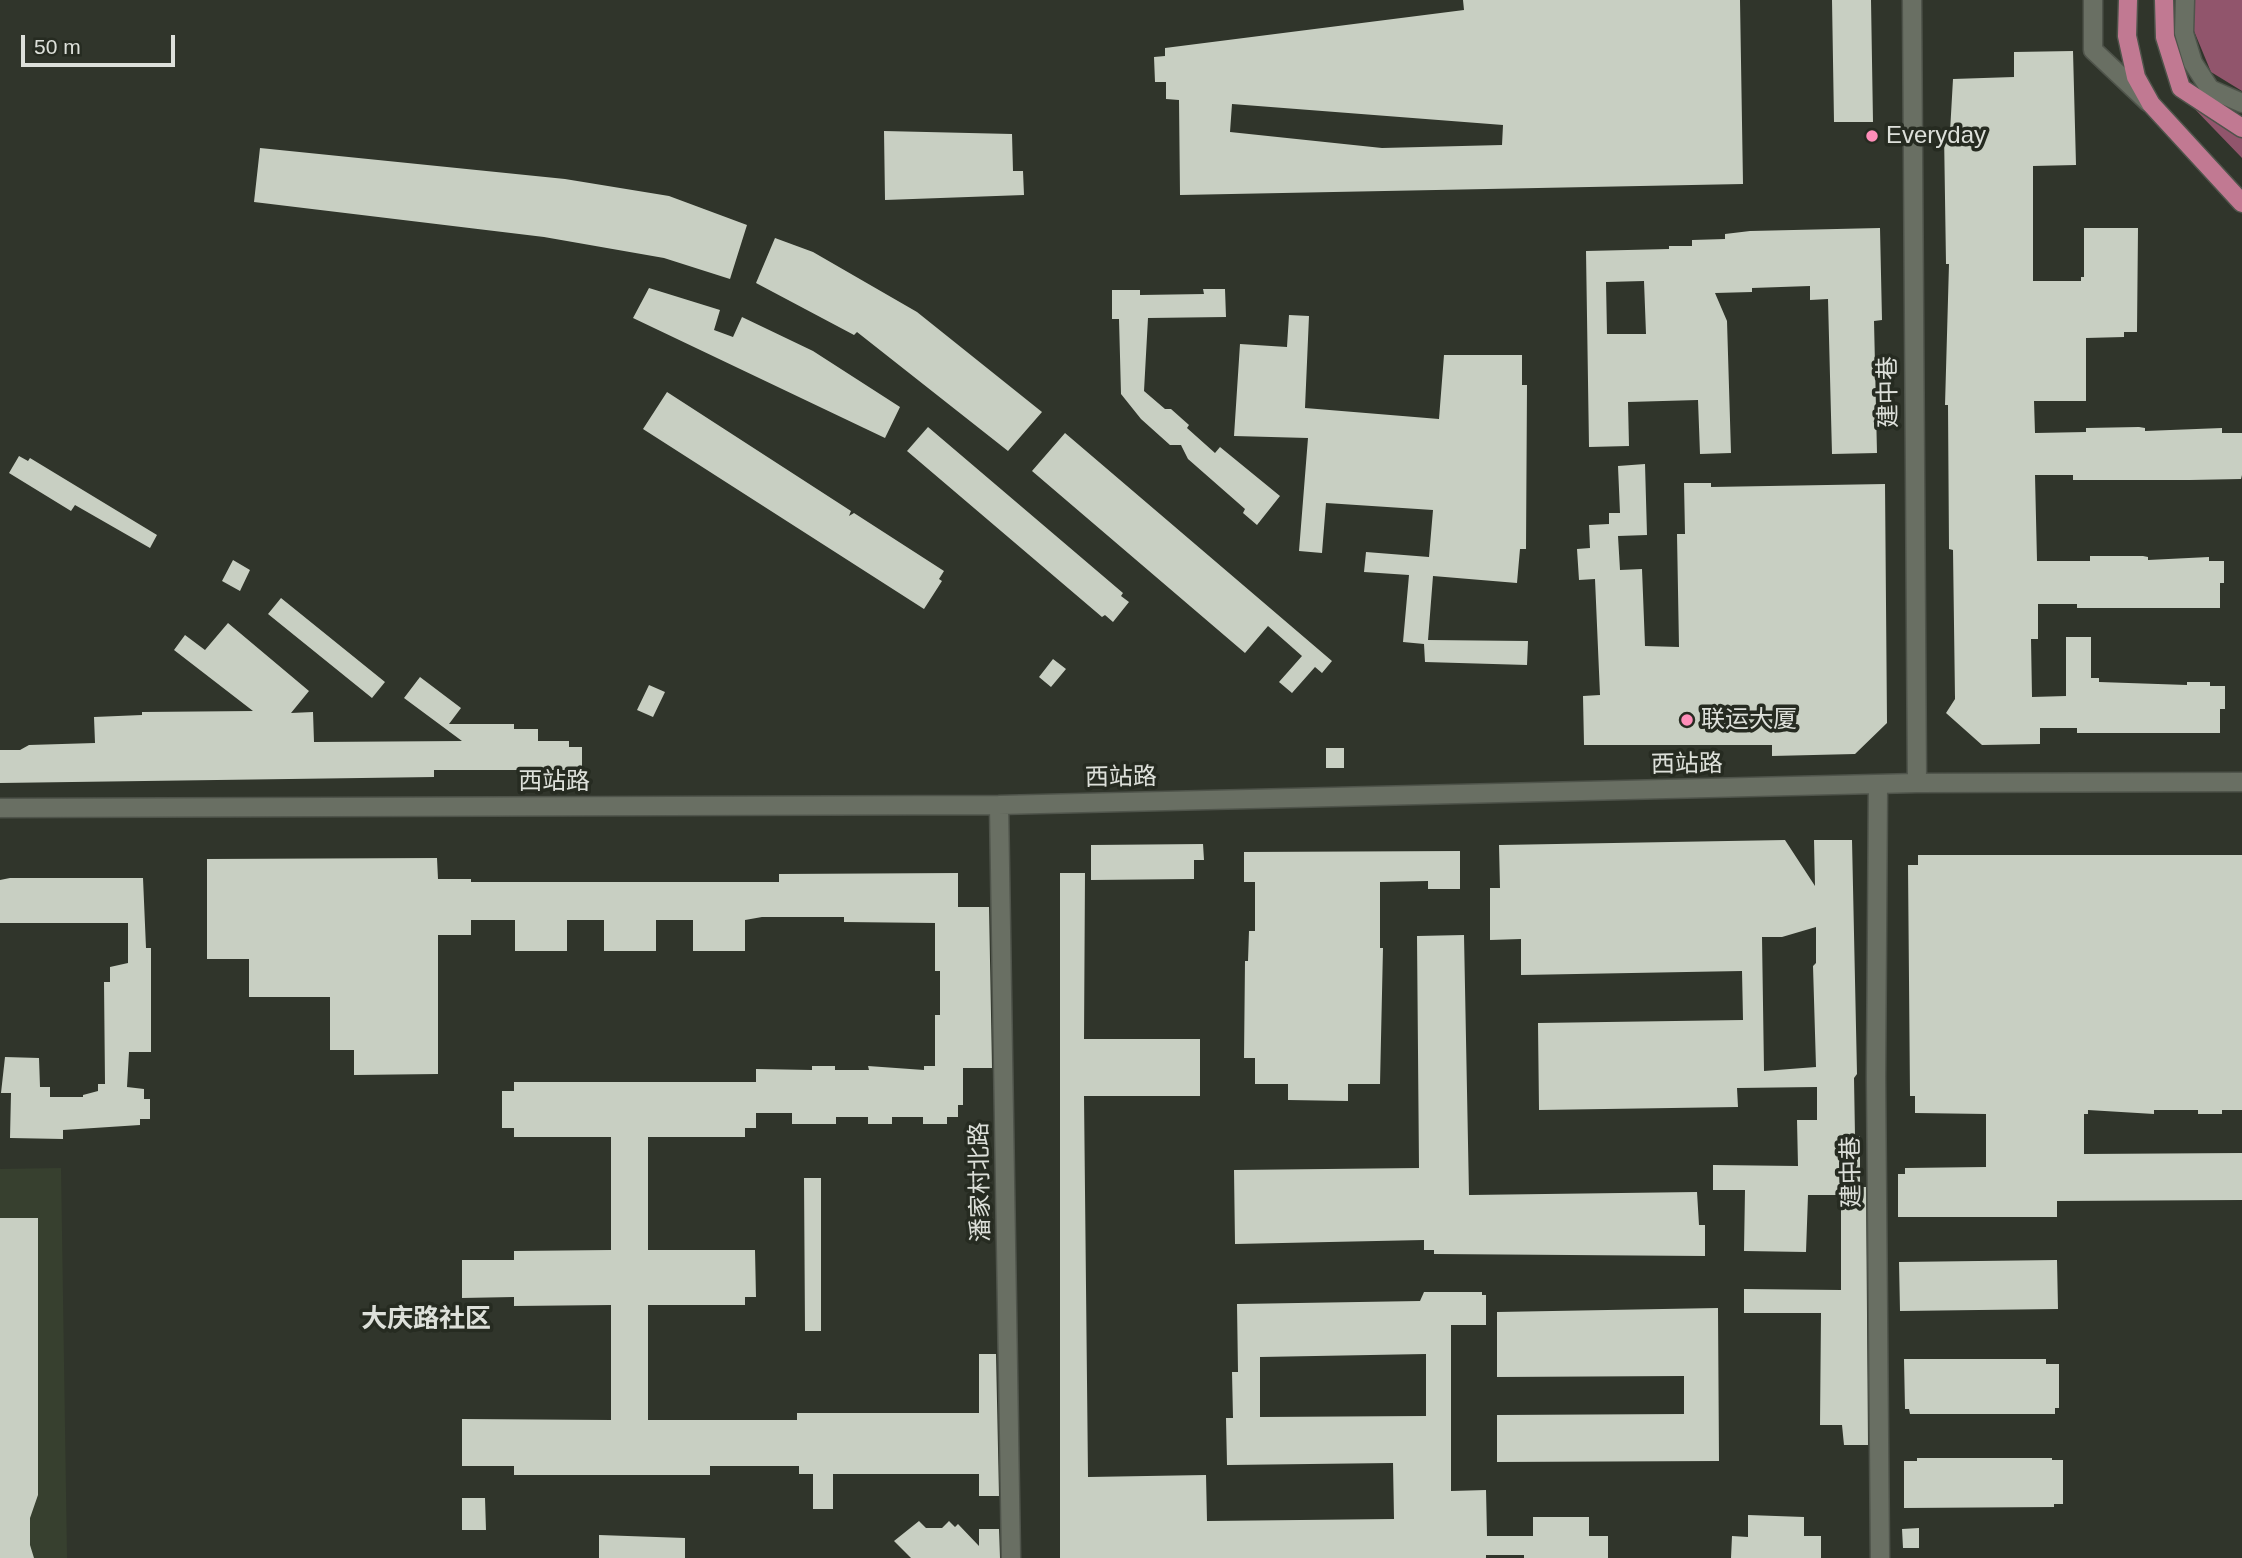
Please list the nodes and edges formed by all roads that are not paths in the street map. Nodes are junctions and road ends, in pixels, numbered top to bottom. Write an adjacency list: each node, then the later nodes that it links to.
1 (1912, 0): 11 (street, 建中巷)
2 (2093, 0): 7 (street)
3 (2127, 0): 7 (main road)
4 (2164, 0): 8 (main road)
5 (2185, 0): 6 (street)
6 (2242, 103)
7 (2151, 104): 9 (main road)
8 (2242, 128)
9 (2242, 203)
10 (2242, 782): 11 (street, 西站路)
11 (1917, 783): 12 (street, 西站路)
12 (1878, 785): 13 (street, 西站路); 16 (street, 建中巷)
13 (999, 805): 14 (street, 西站路); 15 (street, 潘家村北路)
14 (0, 808)
15 (1011, 1558)
16 (1880, 1558)

